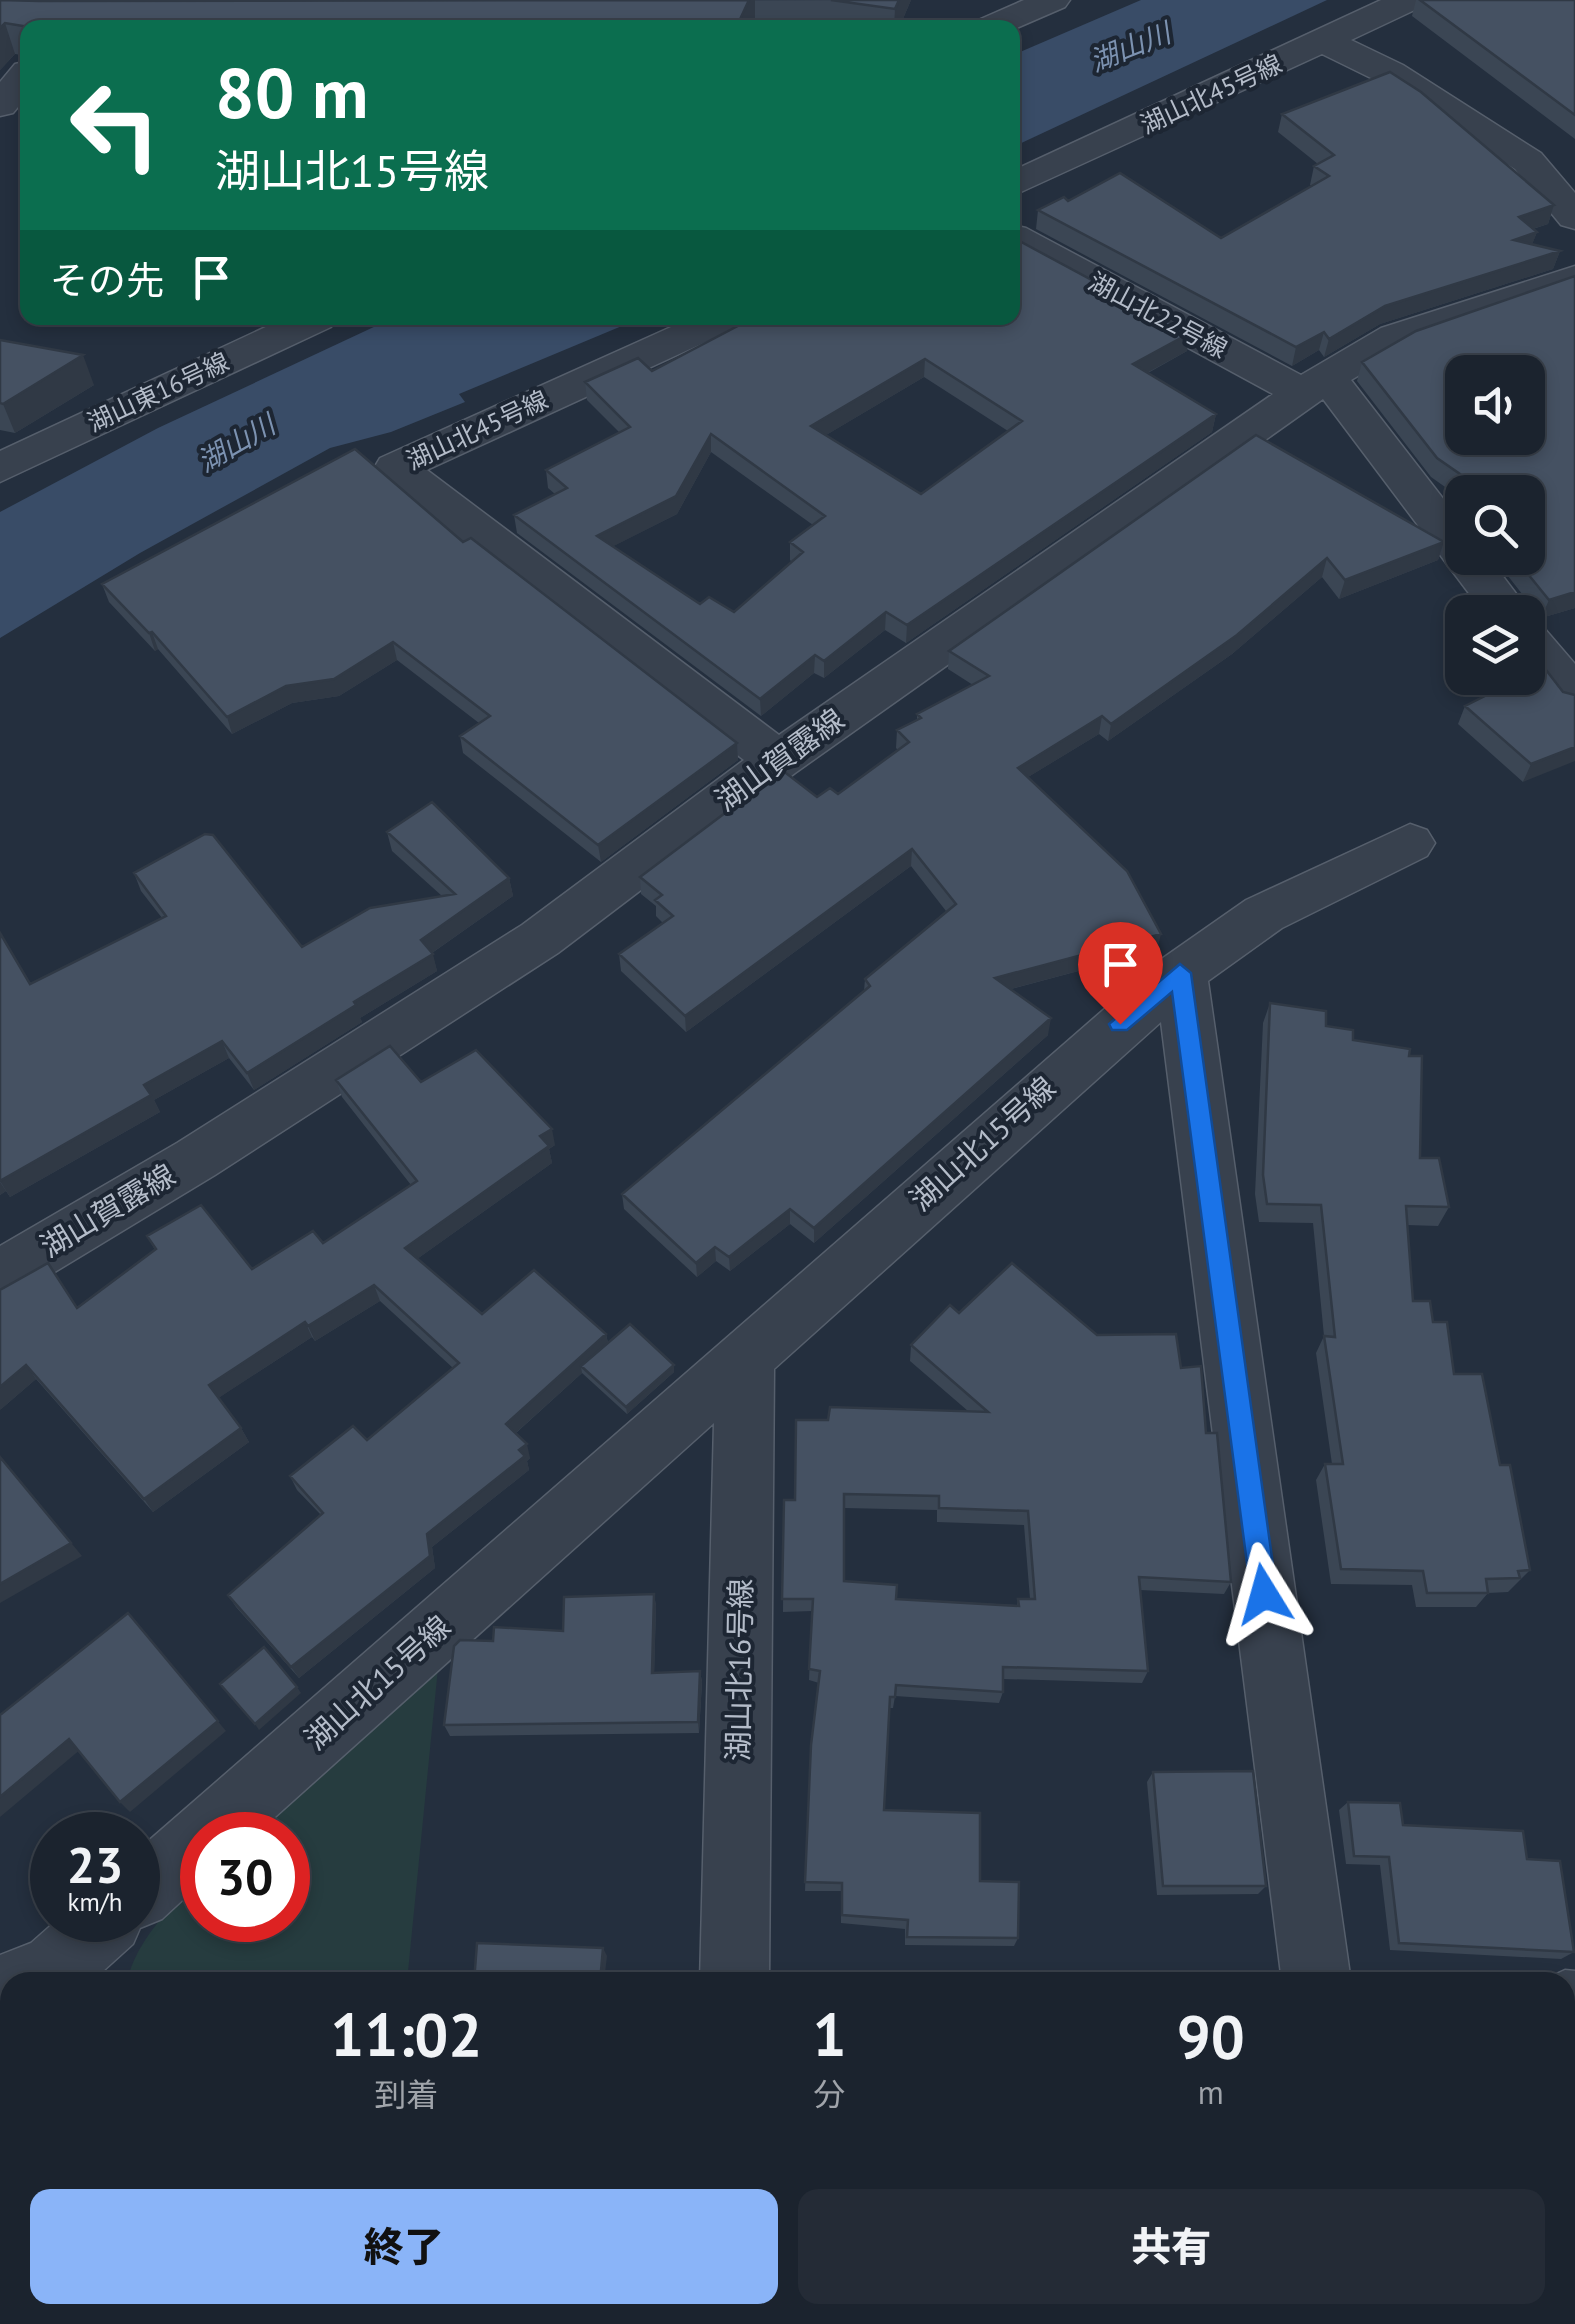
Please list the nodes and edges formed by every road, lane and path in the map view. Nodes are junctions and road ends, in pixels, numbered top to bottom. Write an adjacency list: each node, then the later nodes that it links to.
1 (1053, 0): 3 (street)
2 (1408, 0): 4 (street, 湖山北45号線)
3 (1007, 20)
4 (1324, 41): 7 (street, 湖山北45号線); 8 (street)
5 (20, 81): 6 (street)
6 (0, 104)
7 (1020, 181)
8 (1575, 218)
9 (1020, 240): 13 (street, 湖山北22号線)
10 (1575, 278): 13 (street, 湖山賀露線)
11 (302, 325): 14 (street, 湖山東16号線)
12 (709, 325): 18 (street, 湖山北45号線)
13 (1315, 384): 15 (street); 18 (street, 湖山賀露線)
14 (0, 468)
15 (1445, 534)
16 (1545, 659): 17 (street)
17 (1575, 695)
18 (778, 760): 21 (street, 湖山賀露線)
19 (1410, 843): 20 (street, 湖山北15号線)
20 (1180, 973): 22 (street, 湖山北15号線); 29 (street)
21 (0, 1275)
22 (745, 1357): 23 (street, 湖山北15号線); 28 (street, 湖山北16号線)
23 (231, 1812)
24 (180, 1857): 25 (street, 湖山北15号線)
25 (160, 1875)
26 (85, 1942): 27 (street)
27 (48, 1972)
28 (735, 1972)
29 (1315, 1972)

